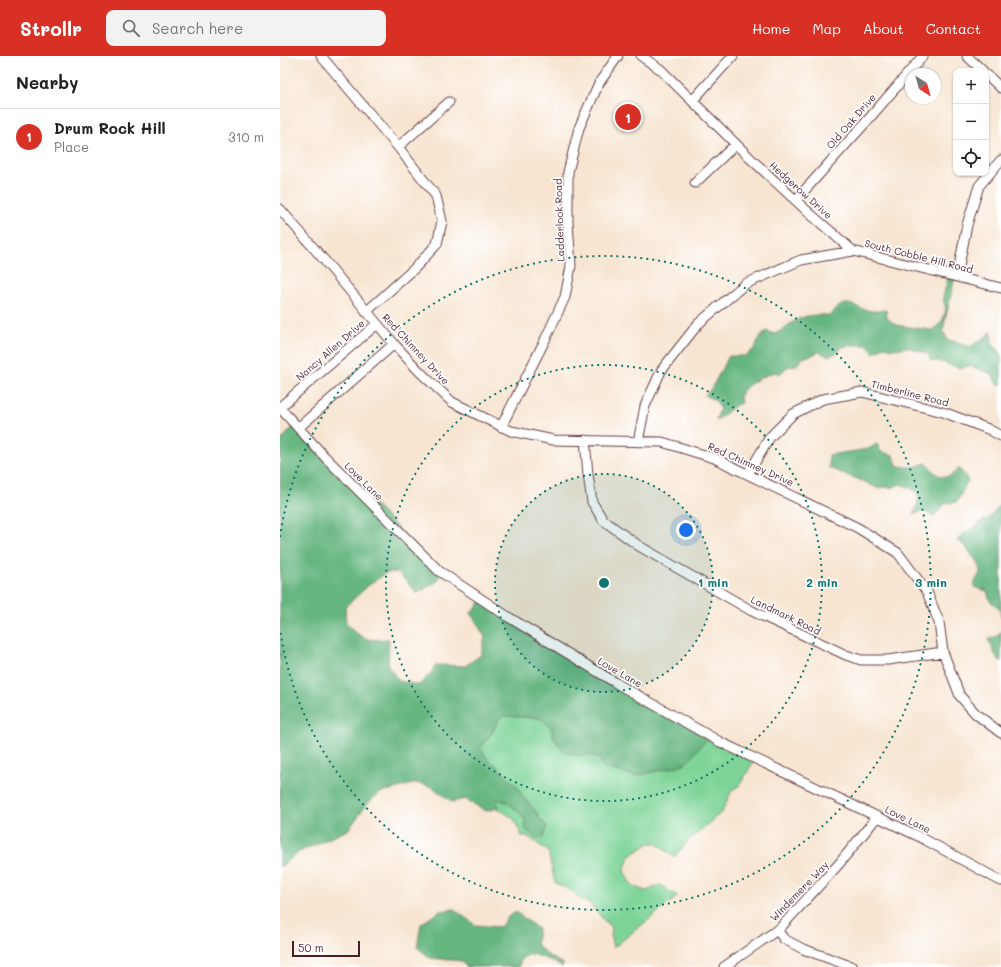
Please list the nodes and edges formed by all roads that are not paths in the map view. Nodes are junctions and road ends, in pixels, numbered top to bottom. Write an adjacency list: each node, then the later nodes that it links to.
1 (321, 56): 13 (street, Red Chimney Drive)
2 (618, 56): 25 (street, Ladderlook Road)
3 (641, 56): 10 (street, Hedgerow Drive)
4 (733, 56): 10 (street)
5 (923, 56): 16 (street, Old Oak Drive)
6 (967, 56): 7 (street)
7 (980, 68)
8 (989, 77): 9 (street)
9 (1001, 88)
10 (693, 100): 12 (street, Hedgerow Drive)
11 (449, 102): 13 (street)
12 (736, 144): 15 (street); 16 (street, Hedgerow Drive)
13 (398, 147): 21 (street, Red Chimney Drive)
14 (1001, 160): 19 (street)
15 (695, 183)
16 (796, 200): 18 (street, Hedgerow Drive)
17 (280, 209): 21 (street, Red Chimney Drive)
18 (853, 251): 19 (street, South Cobble Hill Road); 29 (street, South Cobble Hill Road)
19 (957, 276): 20 (street, South Cobble Hill Road)
20 (1001, 288)
21 (366, 312): 22 (street, Red Chimney Drive)
22 (377, 324): 23 (street, Red Chimney Drive); 24 (street, Nancy Allen Drive)
23 (394, 344): 25 (street, Red Chimney Drive); 26 (street)
24 (280, 408): 26 (street, Love Lane)
25 (501, 426): 28 (street, Red Chimney Drive)
26 (298, 428): 33 (street, Love Lane)
27 (1001, 436): 30 (street, Timberline Road)
28 (585, 440): 29 (street, Red Chimney Drive); 31 (street, Landmark Road)
29 (638, 442): 30 (street, Red Chimney Drive)
30 (748, 474): 31 (street, Red Chimney Drive)
31 (943, 652): 32 (street, Red Chimney Drive)
32 (1001, 733)
33 (877, 817): 34 (street, Love Lane); 35 (street, Windemere Way)
34 (1001, 881)
35 (777, 930): 36 (street, Windemere Way); 37 (street)
36 (724, 967)
37 (853, 967)

